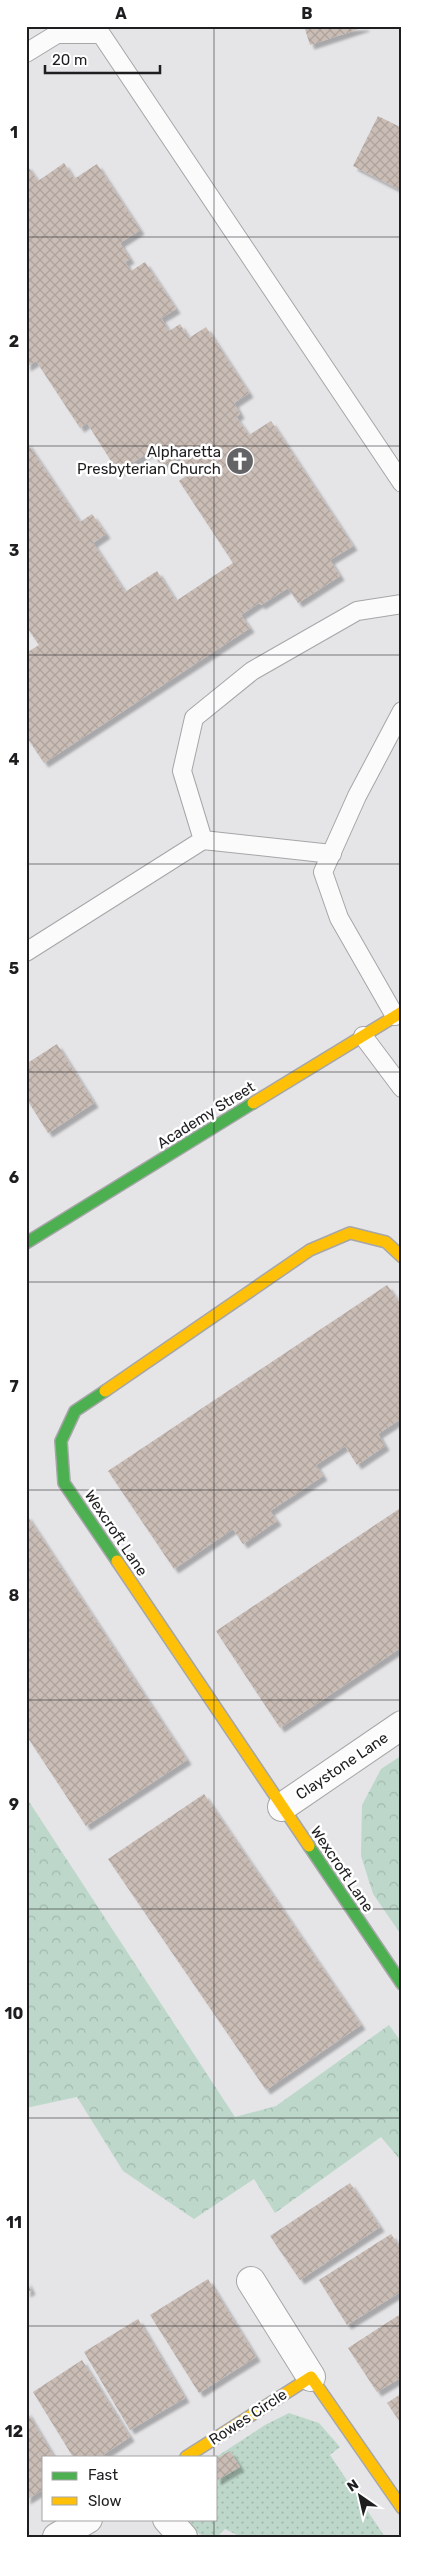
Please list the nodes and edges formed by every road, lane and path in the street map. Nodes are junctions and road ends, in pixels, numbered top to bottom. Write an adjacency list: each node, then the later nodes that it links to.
1 (26, 53): 2 (lane)
2 (402, 482)
3 (402, 604): 5 (lane)
4 (402, 710): 6 (lane)
5 (203, 840): 6 (lane); 7 (lane)
6 (332, 854): 8 (lane)
7 (26, 952)
8 (398, 1014): 9 (street, Academy Street)
9 (363, 1036): 10 (lane); 11 (street, Academy Street)
10 (402, 1088)
11 (26, 1243)
12 (402, 1257): 14 (street, Wexcroft Lane)
13 (402, 1726): 14 (street, Claystone Lane)
14 (282, 1807): 15 (street, Wexcroft Lane)
15 (402, 1984)
16 (251, 2281): 17 (street)
17 (311, 2377): 18 (street, Rowes Circle); 19 (street)
18 (188, 2456)
19 (402, 2508)
20 (86, 2520): 22 (street)
21 (168, 2520): 23 (street)
22 (57, 2537)
23 (183, 2537)

